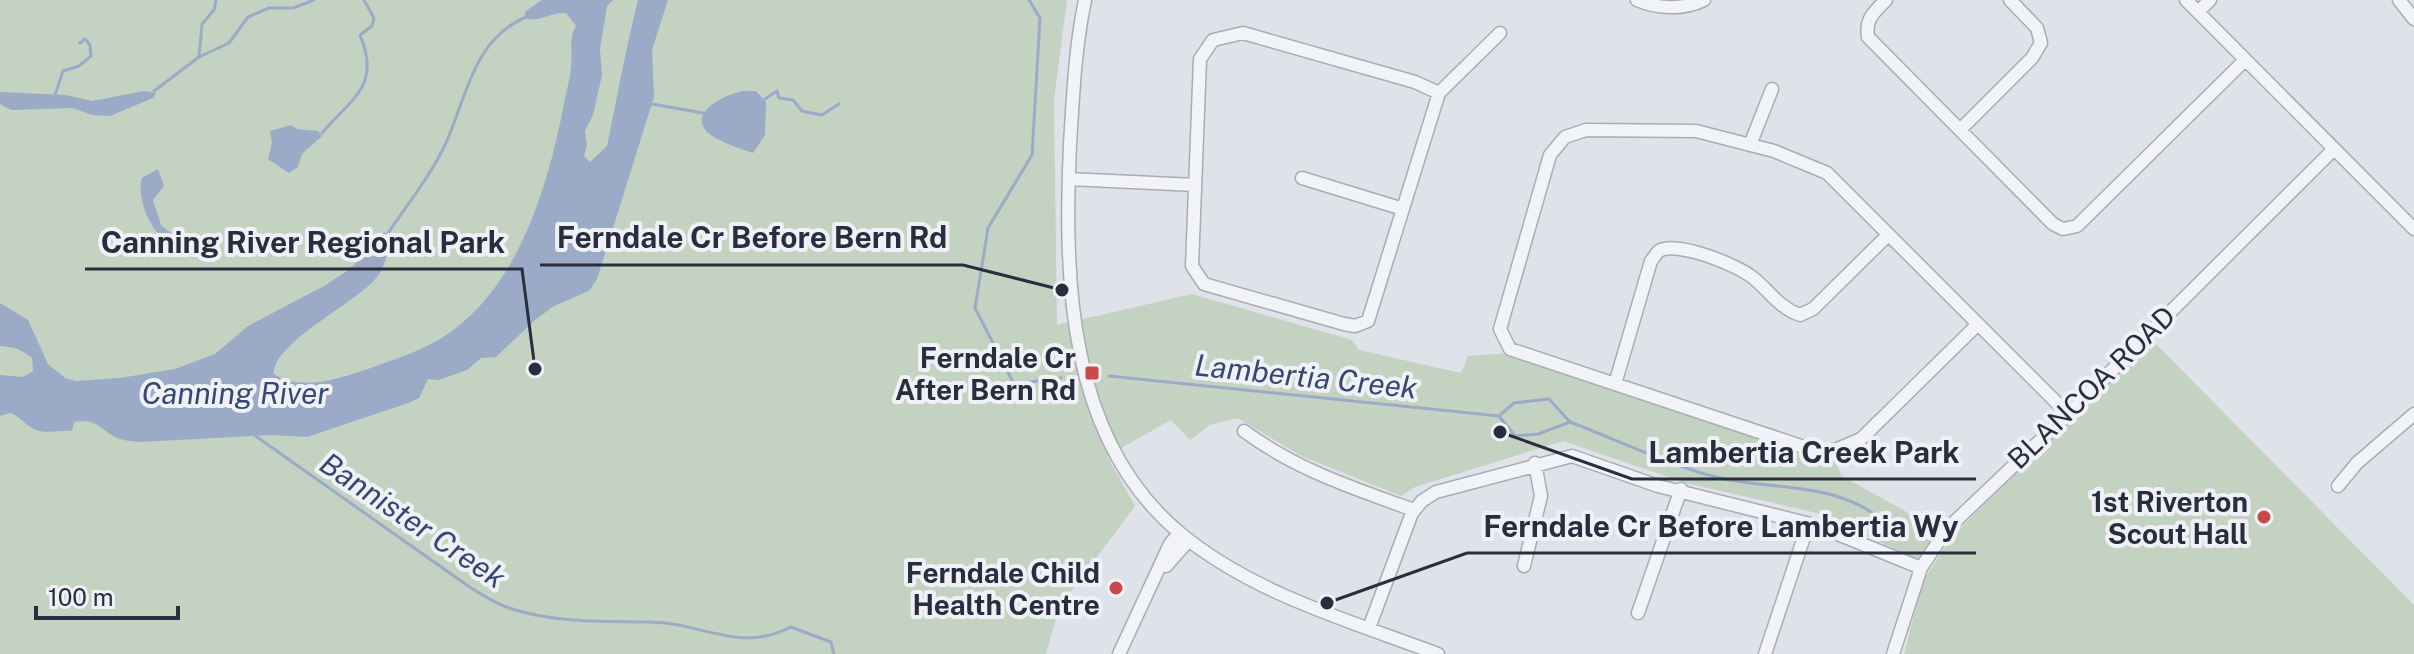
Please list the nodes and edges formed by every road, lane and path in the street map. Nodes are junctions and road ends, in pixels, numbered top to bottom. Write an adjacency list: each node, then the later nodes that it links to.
1 (1085, 0): 19 (street)
2 (1637, 0): 3 (street)
3 (1704, 0)
4 (1886, 0): 15 (street)
5 (2010, 0): 15 (street)
6 (2186, 0): 9 (street)
7 (2210, 0): 9 (street)
8 (2399, 0): 10 (street)
9 (2198, 12): 12 (street)
10 (2414, 19)
11 (1500, 33): 14 (street)
12 (2245, 60): 15 (street); 17 (street)
13 (1772, 89): 16 (street)
14 (1439, 93): 20 (street); 21 (street)
15 (1961, 129)
16 (1750, 145): 23 (street); 25 (street)
17 (2334, 149): 22 (street); 26 (street, BLANCOA ROAD)
18 (1302, 178): 21 (street)
19 (1069, 179): 20 (street); 34 (street)
20 (1195, 185): 21 (street)
21 (1403, 209)
22 (2414, 229)
23 (1888, 235): 24 (street); 25 (street)
24 (1977, 325): 25 (street); 26 (street)
25 (1615, 384)
26 (2068, 414): 36 (street, BLANCOA ROAD)
27 (2414, 414): 30 (street)
28 (1244, 431): 32 (street)
29 (1535, 463): 31 (street); 32 (street); 35 (street)
30 (2338, 486)
31 (1681, 489): 33 (street); 37 (street)
32 (1414, 510): 38 (street)
33 (1808, 525): 36 (street); 41 (street)
34 (1184, 537): 38 (street); 39 (street)
35 (1524, 566)
36 (1921, 568): 42 (street, BLANCOA ROAD)
37 (1638, 613)
38 (1369, 628): 40 (street)
39 (1119, 654)
40 (1438, 654)
41 (1765, 654)
42 (1893, 654)

